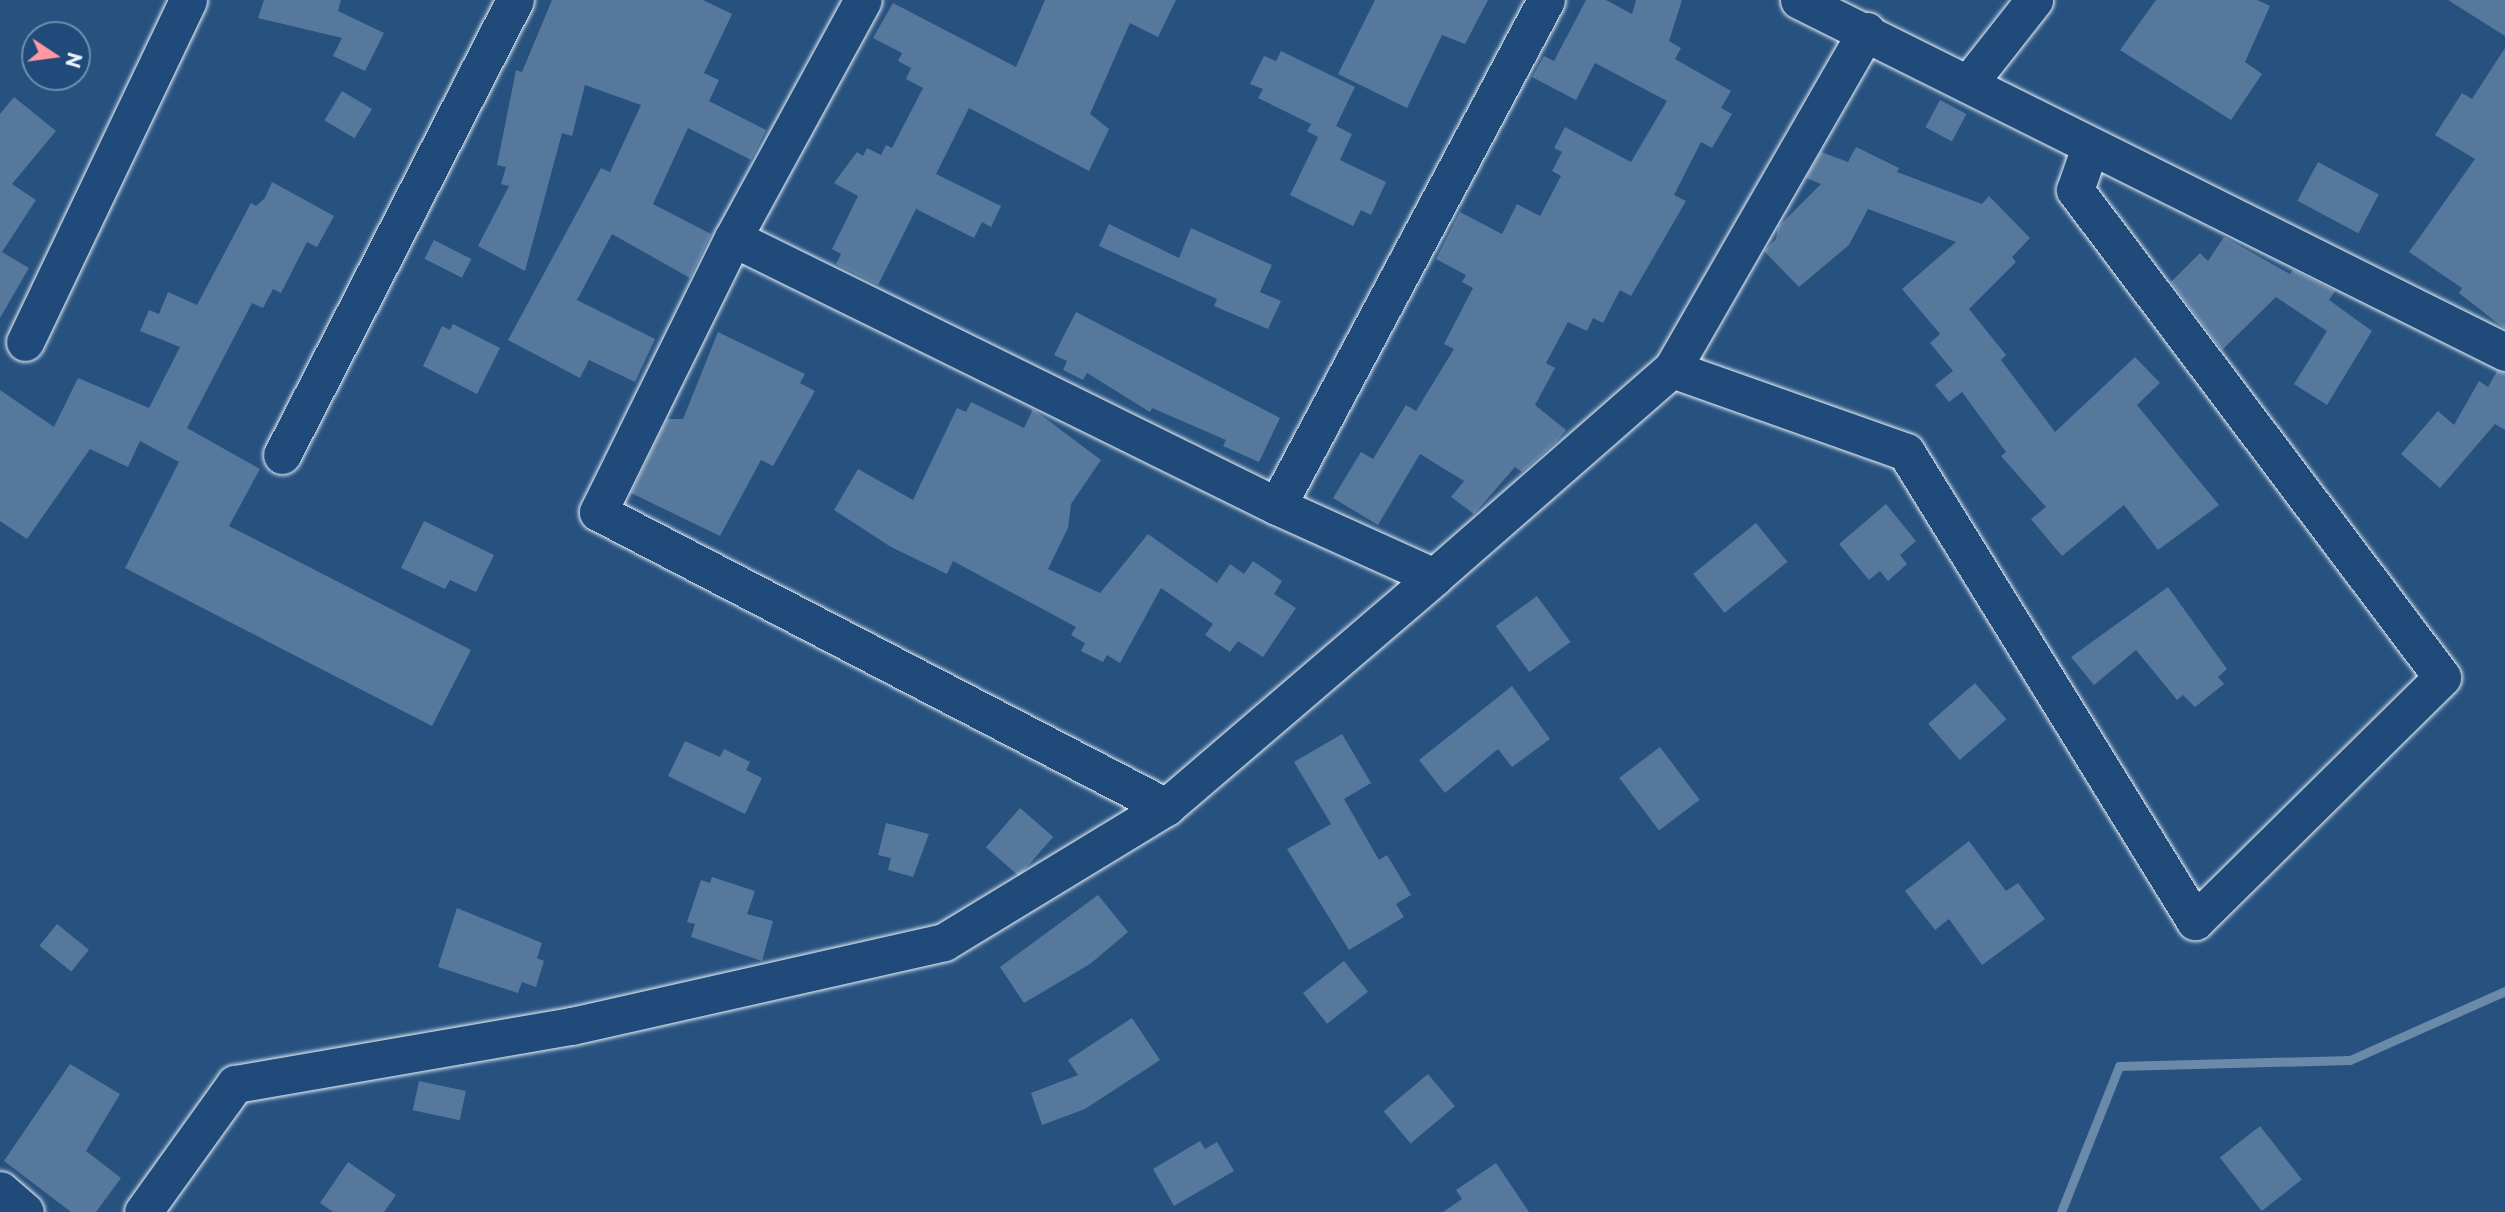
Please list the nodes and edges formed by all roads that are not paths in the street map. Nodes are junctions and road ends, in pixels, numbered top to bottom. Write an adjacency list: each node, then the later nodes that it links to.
1 (188, 0): 11 (street)
2 (515, 0): 14 (street)
3 (863, 0): 10 (street)
4 (1546, 0): 15 (street)
5 (1799, 0): 7 (street)
6 (2034, 0): 8 (street)
7 (1866, 31): 8 (street); 13 (street)
8 (1968, 83): 9 (street)
9 (2090, 147): 12 (street); 13 (street)
10 (733, 238): 15 (street); 17 (street)
11 (25, 342)
12 (2505, 352)
13 (1672, 369): 16 (street)
14 (282, 455)
15 (1277, 506): 16 (street)
16 (1434, 577): 17 (street)
17 (1166, 807): 20 (street)
18 (0, 1190): 19 (street)
19 (25, 1212)
20 (143, 1212)

